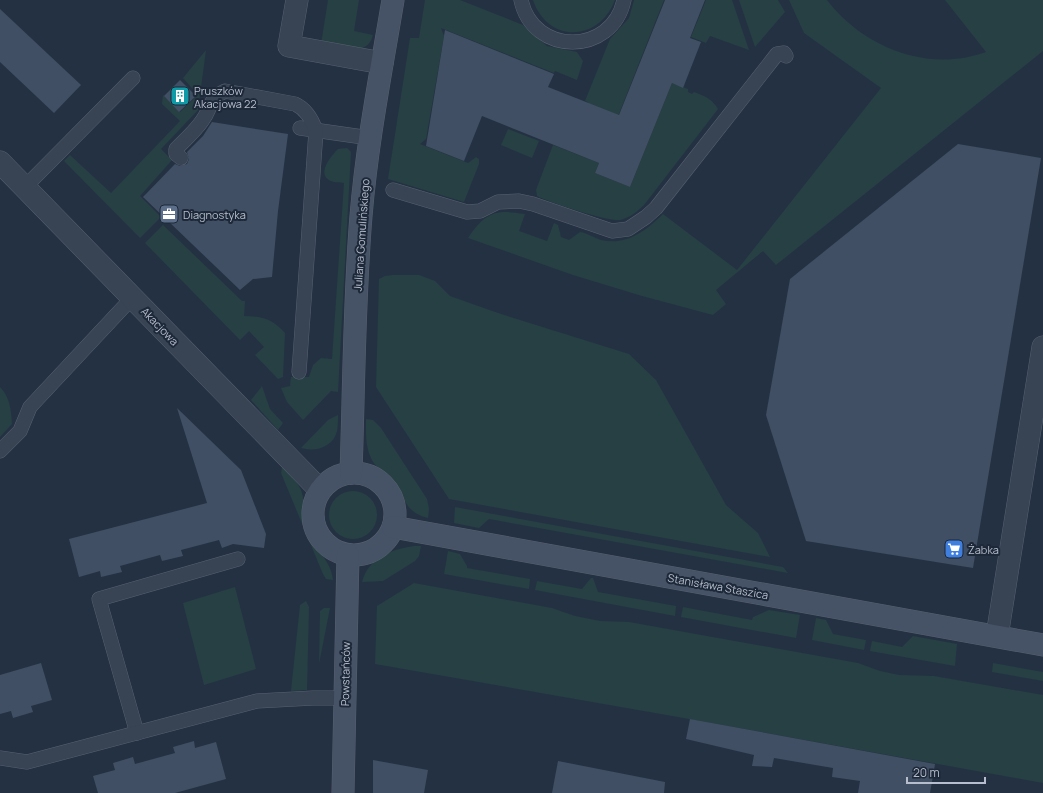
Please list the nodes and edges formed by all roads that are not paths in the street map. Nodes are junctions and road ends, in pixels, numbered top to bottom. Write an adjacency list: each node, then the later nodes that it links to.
1 (297, 0): 6 (street)
2 (393, 0): 6 (street, Juliana Gomulińskiego)
3 (521, 0): 4 (lane)
4 (624, 0)
5 (786, 56): 14 (lane)
6 (382, 63): 10 (street, Juliana Gomulińskiego)
7 (133, 78): 13 (lane)
8 (300, 128): 9 (lane)
9 (316, 130): 10 (lane); 11 (lane); 17 (lane)
10 (370, 138): 19 (street, Juliana Gomulińskiego)
11 (181, 158)
12 (0, 162): 13 (street, Akacjowa)
13 (25, 188): 15 (street, Akacjowa)
14 (393, 190)
15 (132, 298): 18 (lane); 20 (street, Akacjowa)
16 (1043, 347): 24 (street)
17 (299, 372)
18 (0, 451)
19 (351, 473): 20 (street); 21 (street)
20 (320, 490): 22 (street)
21 (393, 527): 22 (street); 24 (street, Stanisława Staszica)
22 (348, 555): 26 (street, Powstańców)
23 (238, 559): 27 (lane)
24 (997, 636): 25 (street, Stanisława Staszica)
25 (1043, 644)
26 (345, 698): 27 (lane); 29 (street, Powstańców)
27 (137, 733): 28 (lane)
28 (0, 758)
29 (343, 793)

